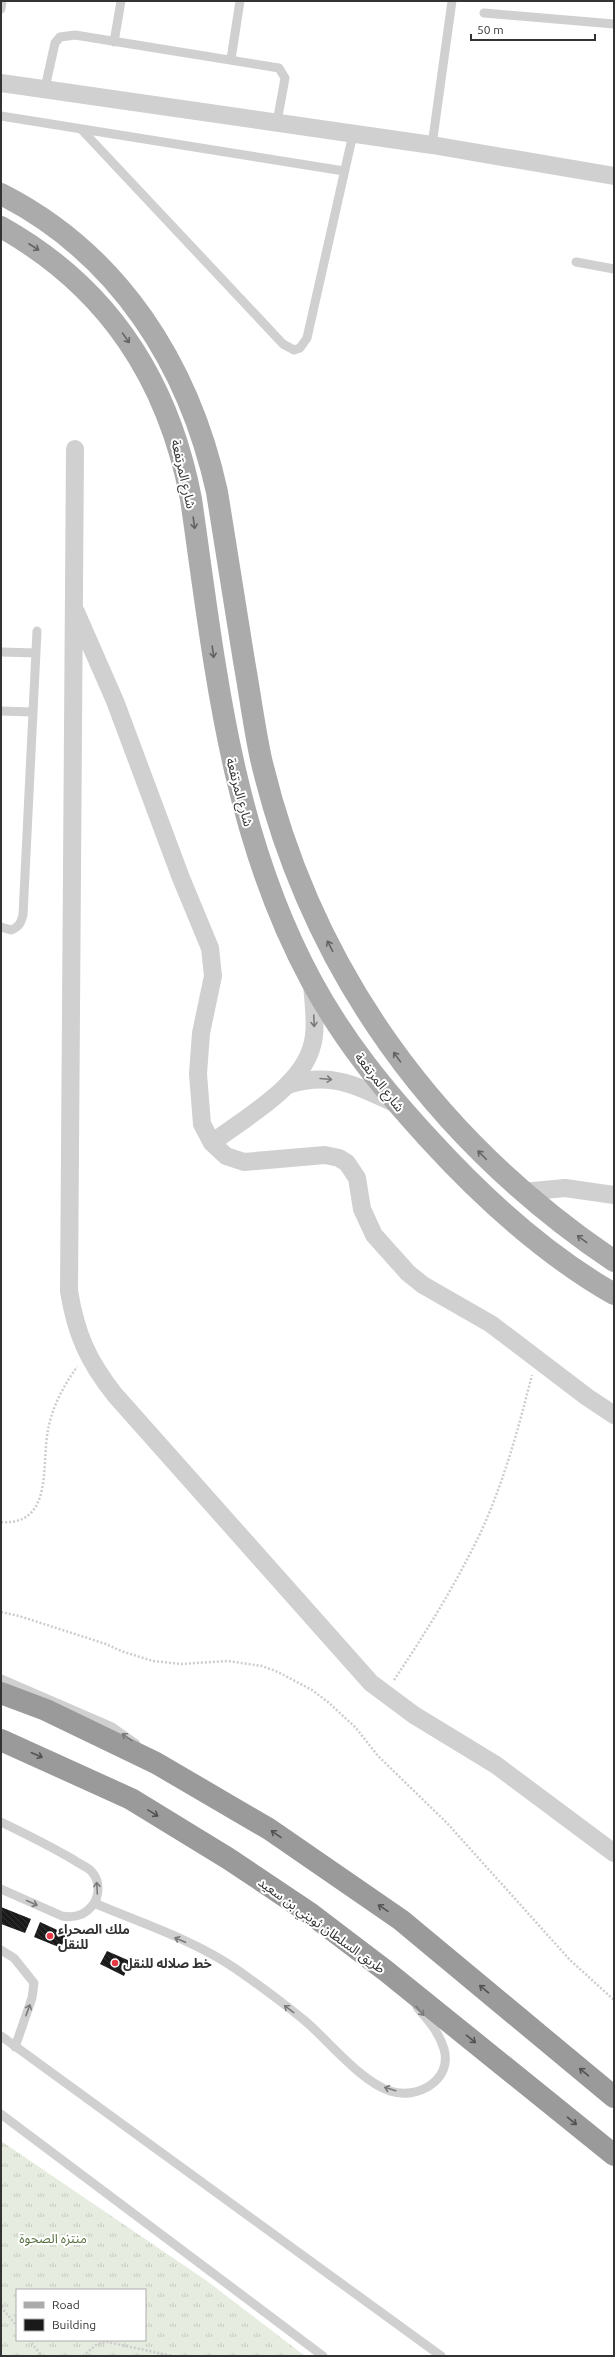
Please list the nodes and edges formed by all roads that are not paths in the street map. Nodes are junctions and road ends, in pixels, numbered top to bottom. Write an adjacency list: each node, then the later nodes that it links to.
1 (2, 1): 5 (lane)
2 (121, 1): 8 (lane)
3 (240, 1): 9 (lane)
4 (452, 1): 16 (lane)
5 (1, 9)
6 (484, 13): 7 (lane)
7 (614, 24)
8 (114, 42): 9 (lane); 11 (lane)
9 (231, 59): 13 (lane)
10 (1, 83): 11 (street)
11 (45, 88): 13 (street)
12 (1, 116): 14 (lane)
13 (277, 122): 15 (street)
14 (81, 129): 17 (lane); 17 (lane)
15 (353, 134): 16 (street); 17 (lane)
16 (432, 145): 18 (street)
17 (344, 171)
18 (614, 176)
19 (1, 194): 35 (main road, شارع المرتفعة, one-way to 19)
20 (1, 227): 31 (main road, شارع المرتفعة, one-way to 31)
21 (576, 262): 22 (lane)
22 (614, 269)
23 (75, 449): 24 (street)
24 (74, 607): 34 (street); 45 (street)
25 (37, 631): 27 (lane)
26 (1, 652): 27 (lane)
27 (36, 653): 29 (lane)
28 (1, 711): 29 (lane)
29 (33, 712): 30 (lane)
30 (1, 927)
31 (312, 982): 32 (street, one-way to 32); 33 (main road, شارع المرتفعة)
32 (288, 1085): 33 (street, one-way to 33); 34 (street)
33 (396, 1104): 38 (main road, شارع المرتفعة)
34 (212, 1143): 39 (street)
35 (522, 1192): 36 (street); 37 (main road, شارع المرتفعة, one-way to 35)
36 (614, 1195)
37 (614, 1261)
38 (614, 1294)
39 (614, 1415)
40 (1, 1679): 43 (lane, one-way to 40)
41 (1, 1693): 43 (highway)
42 (1, 1740): 49 (highway, طريق السلطان ثويني بن سعيد, one-way to 49)
43 (156, 1763): 52 (highway, one-way to 43)
44 (1, 1822): 47 (lane, one-way to 44)
45 (614, 1853)
46 (1, 1889): 47 (lane, one-way to 47)
47 (94, 1903): 49 (lane, one-way to 47)
48 (1, 1950): 51 (lane, one-way to 48)
49 (386, 1970): 54 (highway, طريق السلطان ثويني بن سعيد, one-way to 54)
50 (1, 2036): 51 (lane)
51 (14, 2047): 55 (lane)
52 (614, 2097)
53 (1, 2114): 56 (lane)
54 (614, 2155)
55 (436, 2355)
56 (323, 2356)

